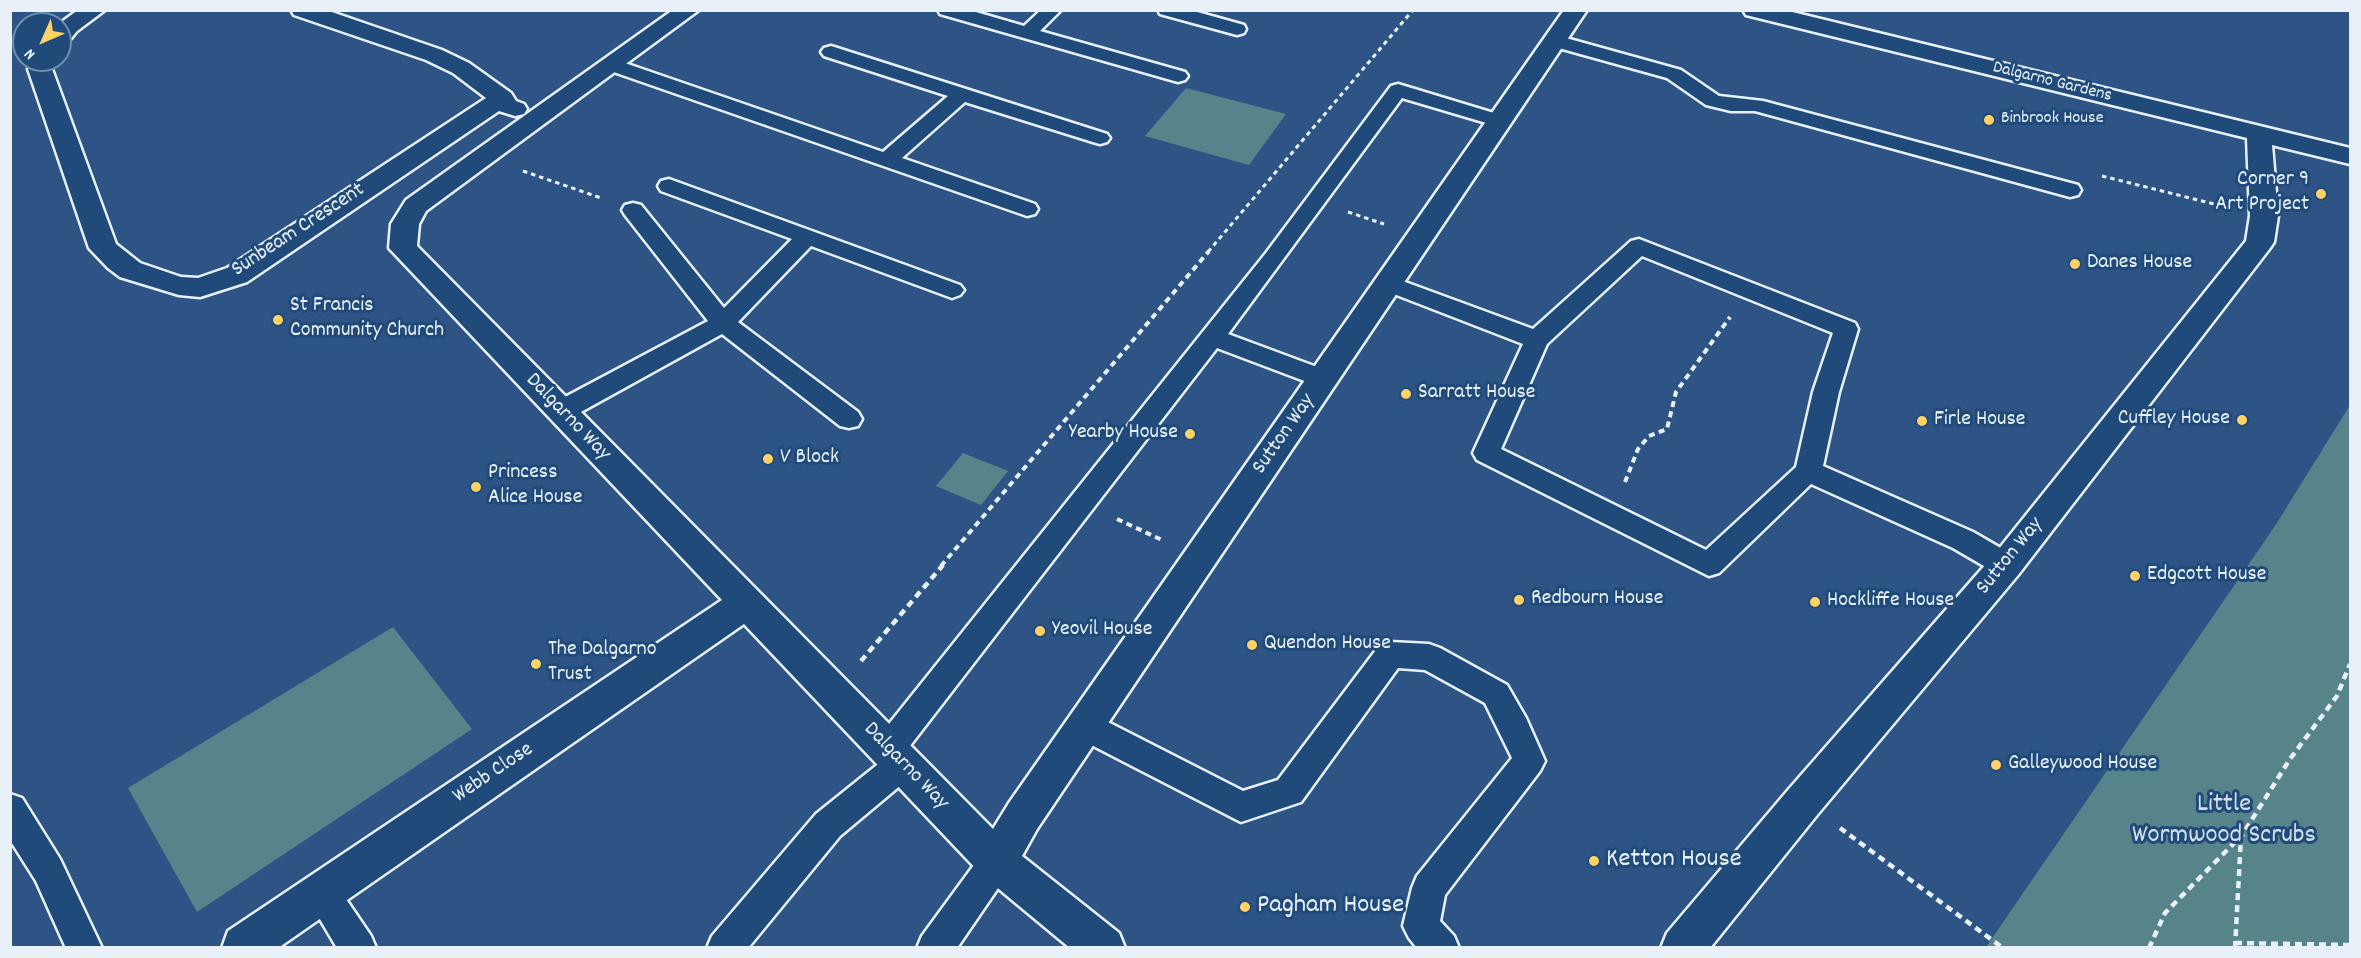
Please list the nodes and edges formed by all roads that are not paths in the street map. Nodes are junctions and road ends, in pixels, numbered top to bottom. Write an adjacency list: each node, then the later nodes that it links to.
1 (94, 10): 9 (street)
2 (302, 10): 18 (street)
3 (688, 10): 14 (street, Dalgarno Way)
4 (947, 10): 11 (lane)
5 (1052, 10): 11 (lane)
6 (1167, 10): 10 (lane)
7 (1576, 10): 12 (street, Sutton Way)
8 (1754, 10): 21 (street, Dalgarno Gardens)
9 (72, 24)
10 (1237, 29)
11 (1027, 33): 16 (lane)
12 (1555, 40): 20 (street, Sutton Way); 26 (lane)
13 (831, 52): 17 (lane)
14 (612, 65): 19 (street, Dalgarno Way); 24 (lane)
15 (41, 72): 18 (street, Sunbeam Crescent)
16 (1178, 76)
17 (962, 94): 22 (lane); 24 (lane)
18 (502, 98): 19 (street)
19 (540, 118): 36 (street, Dalgarno Way)
20 (1500, 121): 30 (street, Sutton Way); 33 (lane)
21 (2259, 134): 23 (street, Dalgarno Gardens); 39 (street, Sutton Way)
22 (1100, 138)
23 (2350, 156)
24 (887, 160): 27 (lane)
25 (669, 186): 29 (lane)
26 (2070, 190)
27 (1027, 209)
28 (633, 210): 32 (lane)
29 (808, 236): 31 (lane); 32 (lane)
30 (1389, 284): 34 (lane); 35 (street, Sutton Way)
31 (952, 290)
32 (723, 323): 36 (lane); 37 (lane)
33 (1212, 337): 35 (lane); 42 (lane)
34 (1537, 340): 38 (lane); 38 (lane)
35 (1324, 379): 41 (street, Sutton Way)
36 (561, 411): 40 (street, Dalgarno Way)
37 (849, 419)
38 (1808, 471): 39 (lane)
39 (2006, 565): 53 (street, Sutton Way)
40 (746, 603): 42 (street, Dalgarno Way); 45 (street, Webb Close)
41 (1085, 726): 44 (street, Sutton Way); 52 (lane)
42 (896, 757): 44 (street, Dalgarno Way); 49 (lane)
43 (10, 810): 47 (lane)
44 (996, 861): 50 (lane, Sutton Way); 51 (street)
45 (321, 892): 46 (street, Webb Close); 48 (lane)
46 (243, 945)
47 (84, 948)
48 (357, 948)
49 (725, 948)
50 (935, 948)
51 (1104, 948)
52 (1441, 948)
53 (1682, 948)

